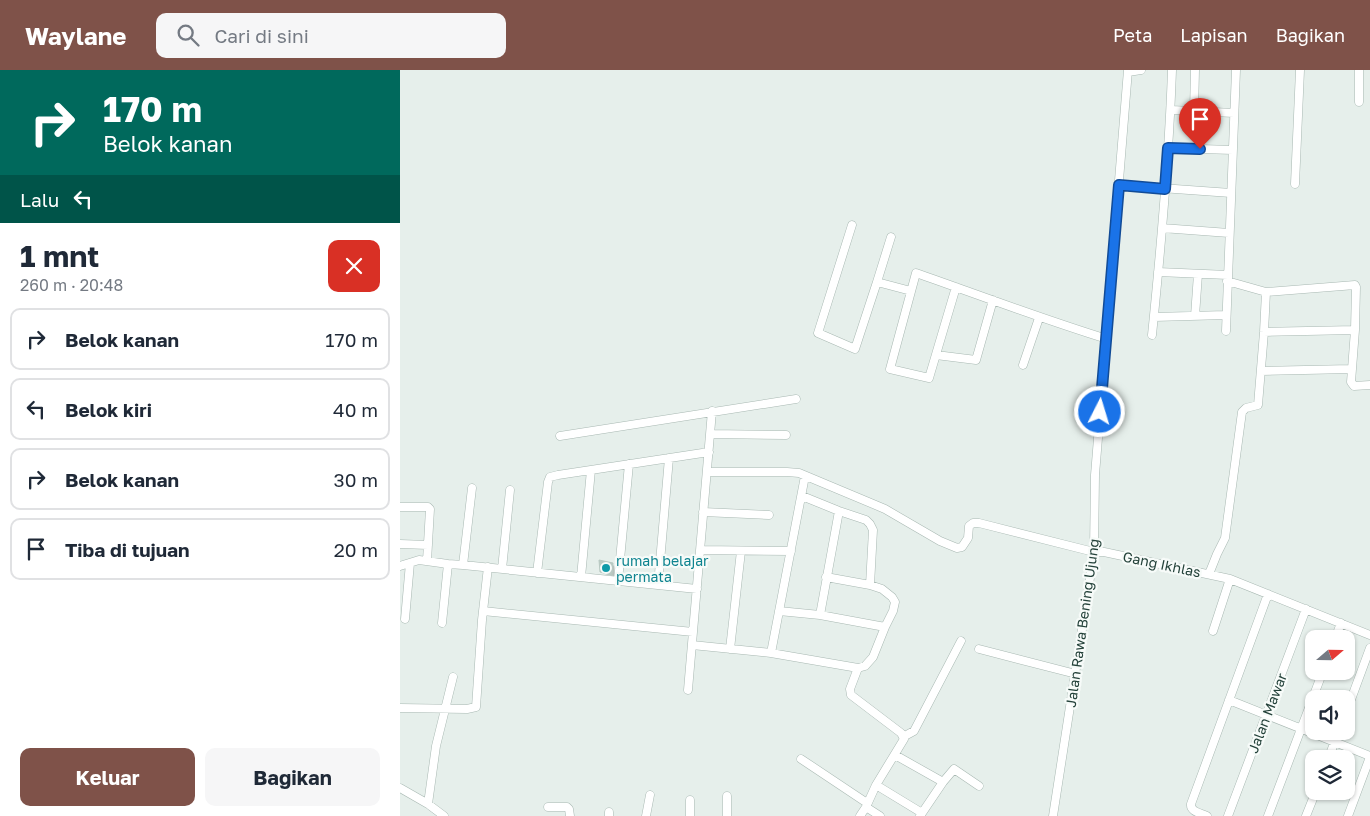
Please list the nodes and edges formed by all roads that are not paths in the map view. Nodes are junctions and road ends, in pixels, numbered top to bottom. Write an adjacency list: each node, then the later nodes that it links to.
1 (1141, 70): 7 (street)
2 (1172, 70): 9 (street)
3 (1195, 70): 10 (street)
4 (1236, 70): 11 (street)
5 (1300, 70): 14 (street)
6 (1359, 70): 8 (street)
7 (1128, 71): 15 (street, Jalan Rawa Bening Ujung)
8 (1359, 102)
9 (1170, 110): 10 (street); 12 (street)
10 (1194, 111): 11 (street)
11 (1234, 113): 13 (street)
12 (1168, 148): 13 (street); 16 (street)
13 (1233, 150): 17 (street)
14 (1295, 184)
15 (1119, 185): 16 (street); 38 (street, Jalan Rawa Bening Ujung)
16 (1165, 189): 17 (street); 19 (street)
17 (1231, 193): 20 (street)
18 (852, 225): 25 (street)
19 (1162, 228): 20 (street); 22 (street)
20 (1229, 233): 24 (street)
21 (891, 237): 25 (street)
22 (1158, 272): 23 (street); 32 (street)
23 (1198, 274): 24 (street); 31 (street)
24 (1228, 278): 28 (street); 30 (street)
25 (877, 282): 27 (street)
26 (956, 287): 27 (street); 29 (street); 39 (street)
27 (911, 291): 39 (street)
28 (1266, 292): 34 (street); 36 (street)
29 (993, 300): 33 (street); 39 (street)
30 (1226, 314): 31 (street); 35 (street)
31 (1195, 316): 32 (street)
32 (1154, 317): 37 (street)
33 (1039, 318): 38 (street); 40 (street)
34 (1355, 330): 36 (street); 41 (street)
35 (1226, 331)
36 (1264, 332): 42 (street)
37 (1152, 335)
38 (1106, 339): 67 (street, Jalan Rawa Bening Ujung)
39 (936, 355)
40 (1023, 364)
41 (1351, 369): 42 (street); 43 (street)
42 (1261, 371): 76 (street)
43 (1370, 385)
44 (796, 399): 45 (street)
45 (712, 412): 46 (street); 48 (street)
46 (710, 434): 47 (street); 49 (street)
47 (786, 435)
48 (560, 436)
49 (708, 452): 50 (street); 53 (street)
50 (669, 458): 51 (street); 81 (street)
51 (628, 464): 52 (street); 80 (street)
52 (591, 470): 75 (street); 77 (street)
53 (707, 472): 54 (street); 60 (street)
54 (805, 476): 57 (street); 67 (street, Gang Ikhlas)
55 (472, 488): 71 (street)
56 (510, 490): 74 (street)
57 (802, 496): 59 (street); 66 (street)
58 (400, 507): 63 (street)
59 (839, 511): 78 (street); 82 (street)
60 (703, 512): 61 (street); 64 (street)
61 (769, 515)
62 (400, 544): 63 (street)
63 (428, 545): 68 (street)
64 (700, 550): 65 (street); 83 (street)
65 (740, 550): 66 (street); 101 (street)
66 (791, 550): 88 (street)
67 (1094, 552): 76 (street, Gang Ikhlas); 105 (street, Jalan Rawa Bening Ujung)
68 (427, 560): 69 (street); 70 (street)
69 (410, 563): 72 (street); 85 (street)
70 (448, 564): 71 (street); 91 (street)
71 (463, 565): 73 (street)
72 (400, 566)
73 (488, 567): 74 (street); 87 (street)
74 (502, 569): 75 (street)
75 (537, 573): 77 (street)
76 (1209, 574): 79 (street, Gang Ikhlas)
77 (581, 577): 80 (street)
78 (826, 577): 82 (street); 89 (street)
79 (1230, 579): 84 (street, Gang Ikhlas); 95 (street)
80 (618, 581): 81 (street)
81 (658, 585): 83 (street)
82 (870, 585): 93 (street)
83 (697, 589): 96 (street)
84 (1268, 594): 86 (street, Gang Ikhlas); 110 (street)
85 (403, 605): 90 (street)
86 (1306, 609): 92 (street, Gang Ikhlas); 113 (street, Jalan Mawar)
87 (483, 610): 96 (street); 112 (street)
88 (779, 611): 89 (street); 103 (street)
89 (820, 615): 93 (street)
90 (405, 619)
91 (442, 623)
92 (1340, 623): 94 (street); 97 (street, Gang Ikhlas)
93 (885, 627): 104 (street)
94 (1338, 630)
95 (1213, 631)
96 (693, 632): 99 (street)
97 (1370, 635)
98 (961, 641): 115 (street)
99 (692, 645): 101 (street); 108 (street)
100 (1370, 648): 109 (street)
101 (730, 649): 103 (street)
102 (979, 649): 105 (street)
103 (771, 653): 104 (street)
104 (858, 668): 115 (street)
105 (1076, 674): 140 (street, Jalan Rawa Bening Ujung)
106 (453, 677): 112 (street)
107 (1319, 680): 114 (street)
108 (688, 690)
109 (1354, 690)
110 (1229, 700): 113 (street); 141 (street)
111 (400, 708): 112 (street)
112 (445, 708): 129 (street)
113 (1266, 715): 114 (street); 142 (street, Jalan Mawar)
114 (1301, 729): 116 (street); 143 (street)
115 (902, 736): 118 (street)
116 (1335, 742): 117 (street); 119 (street)
117 (1332, 750)
118 (895, 756): 121 (street); 122 (street)
119 (1370, 757): 145 (street)
120 (801, 759): 130 (street)
121 (943, 782): 123 (street); 132 (street)
122 (876, 785): 130 (street); 132 (street)
123 (979, 786)
124 (400, 788): 129 (street)
125 (650, 795): 135 (street)
126 (728, 796): 137 (street)
127 (690, 800): 136 (street)
128 (1312, 800): 144 (street)
129 (428, 804): 133 (street)
130 (866, 805): 138 (street); 139 (street)
131 (548, 807): 134 (street)
132 (921, 814)
133 (444, 816)
134 (570, 816)
135 (646, 816)
136 (690, 816)
137 (727, 816)
138 (860, 816)
139 (880, 816)
140 (1053, 816)
141 (1207, 816)
142 (1228, 816)
143 (1268, 816)
144 (1306, 816)
145 (1348, 816)

